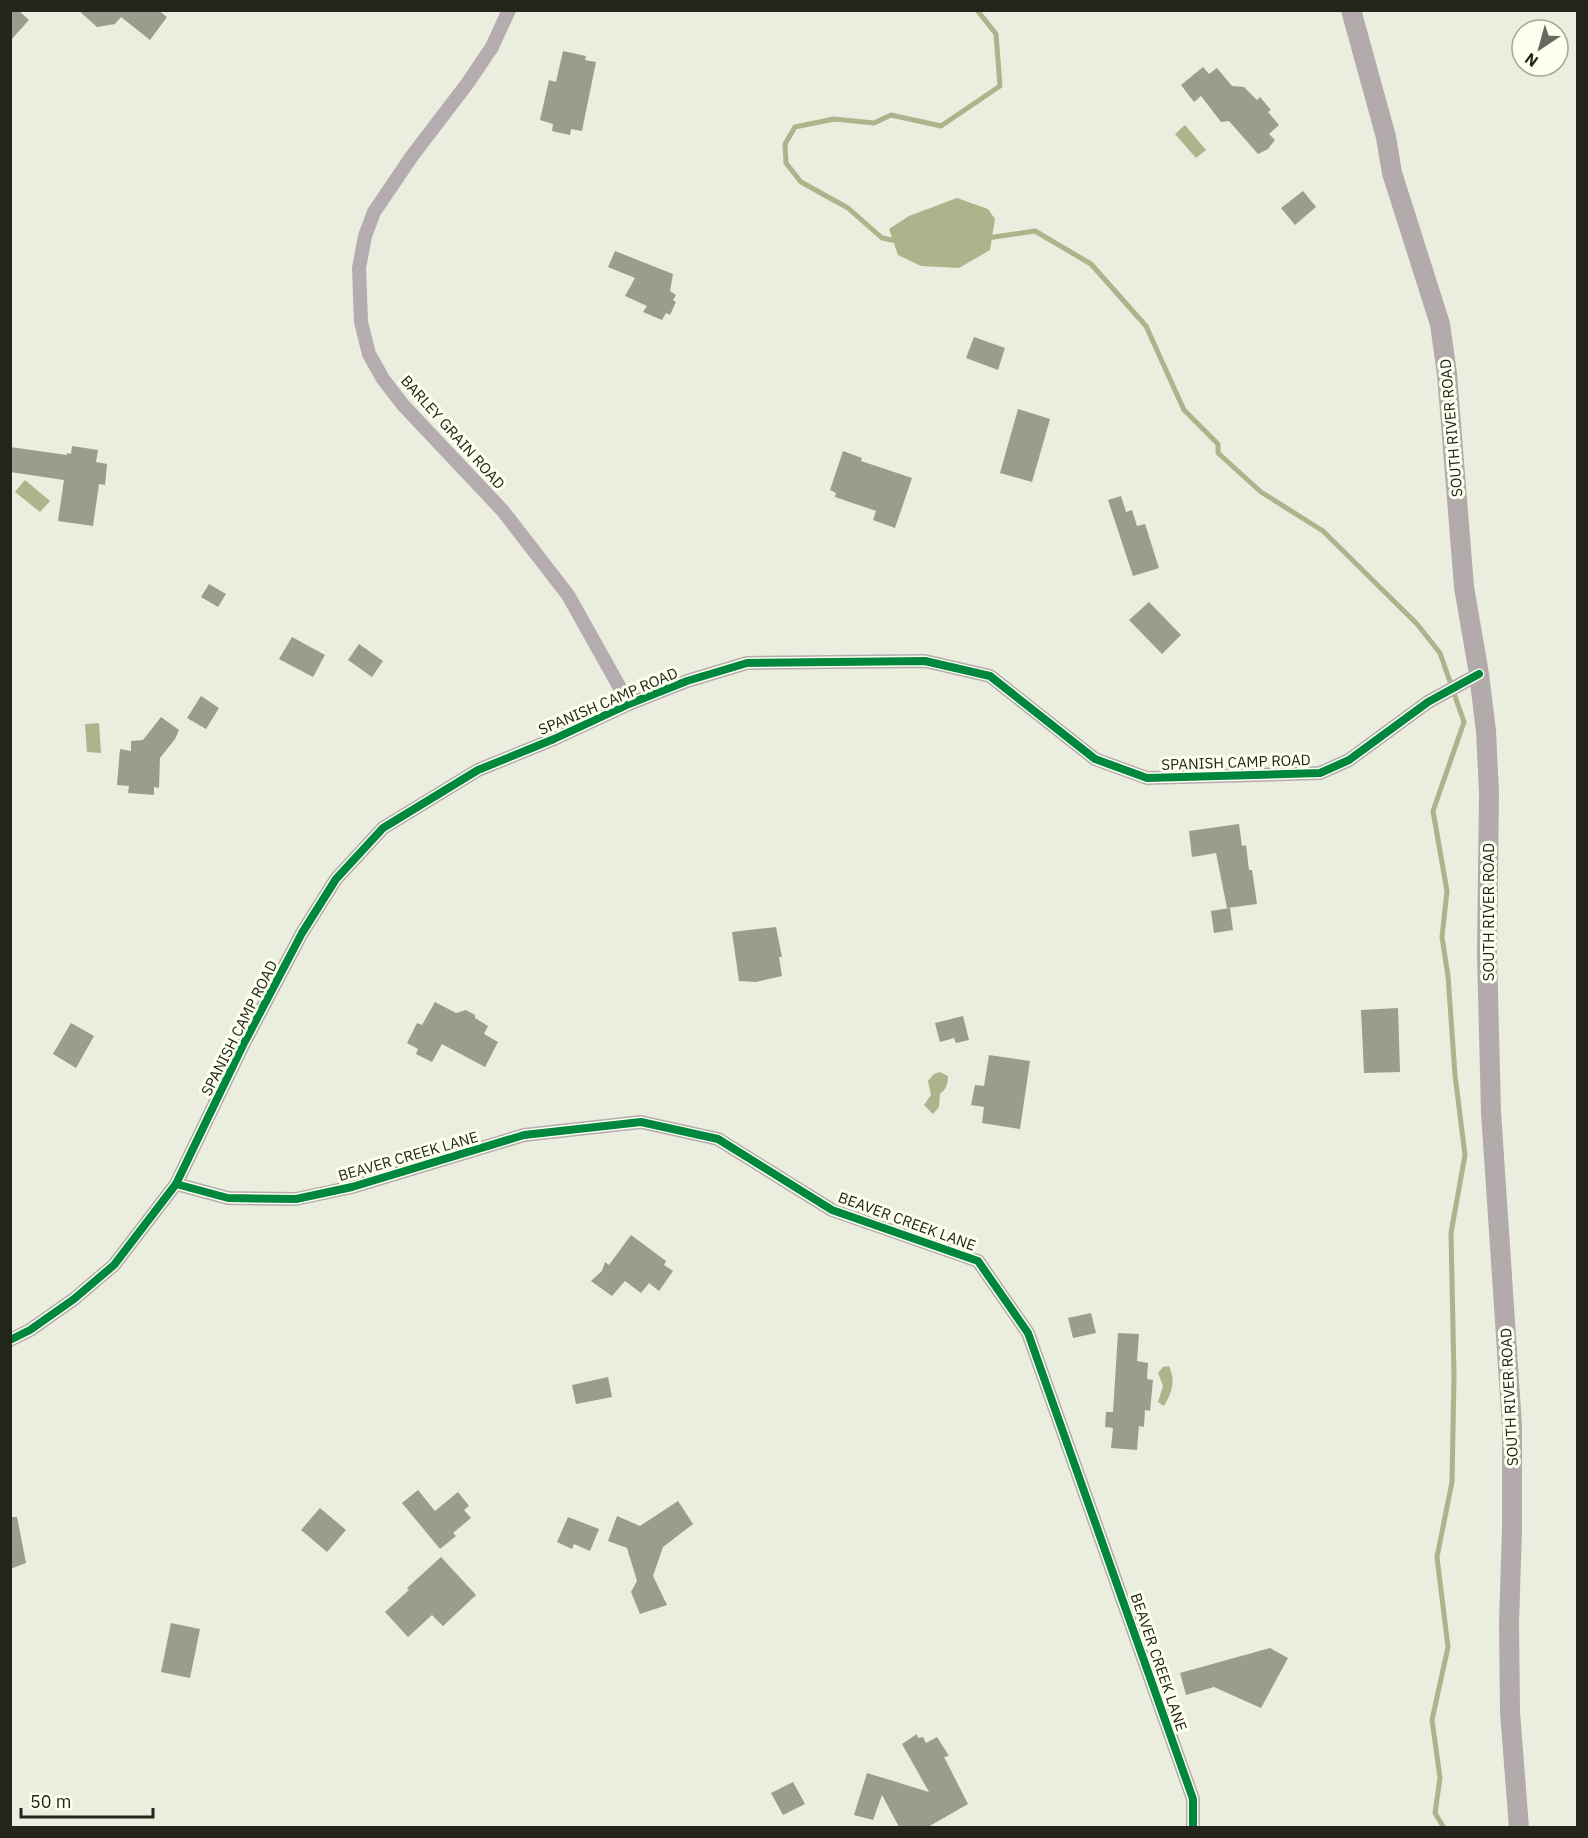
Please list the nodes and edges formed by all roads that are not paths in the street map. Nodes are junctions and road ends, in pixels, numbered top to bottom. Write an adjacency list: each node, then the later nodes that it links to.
1 (509, 10): 4 (street, BARLEY GRAIN ROAD)
2 (1351, 10): 3 (main road, SOUTH RIVER ROAD)
3 (1479, 674): 4 (street, SPANISH CAMP ROAD); 8 (main road, SOUTH RIVER ROAD)
4 (629, 704): 5 (street, SPANISH CAMP ROAD)
5 (176, 1184): 6 (street, SPANISH CAMP ROAD); 7 (street, BEAVER CREEK LANE)
6 (10, 1340)
7 (1193, 1827)
8 (1519, 1827)

